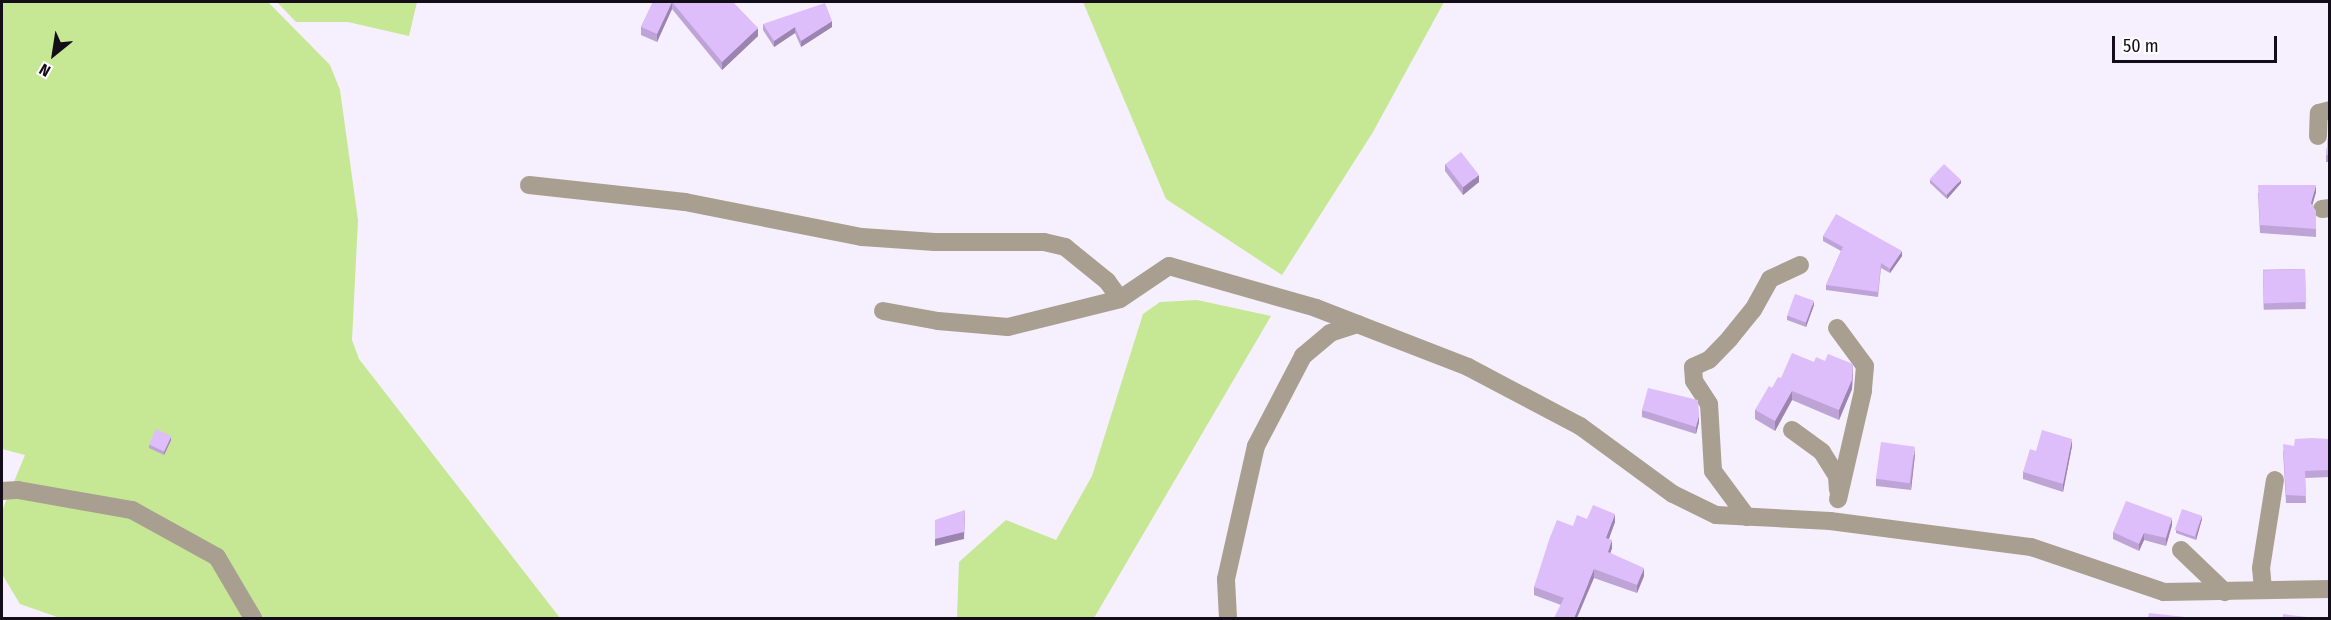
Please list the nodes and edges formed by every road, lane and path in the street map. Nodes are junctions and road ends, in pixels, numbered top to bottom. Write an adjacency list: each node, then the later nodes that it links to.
1 (2330, 110): 2 (street)
2 (2318, 136)
3 (529, 185): 5 (street)
4 (1800, 265): 13 (street)
5 (1120, 298): 6 (street); 7 (street)
6 (883, 311)
7 (1358, 324): 13 (street); 20 (street)
8 (1837, 328): 12 (street)
9 (1792, 430): 12 (street)
10 (2275, 480): 17 (street)
11 (2, 491): 19 (street)
12 (1838, 499): 14 (street)
13 (1747, 517): 14 (street)
14 (1838, 521): 18 (street)
15 (2181, 550): 18 (street)
16 (2330, 589): 17 (street)
17 (2263, 590): 18 (street)
18 (2225, 592)
19 (253, 618)
20 (1228, 618)

